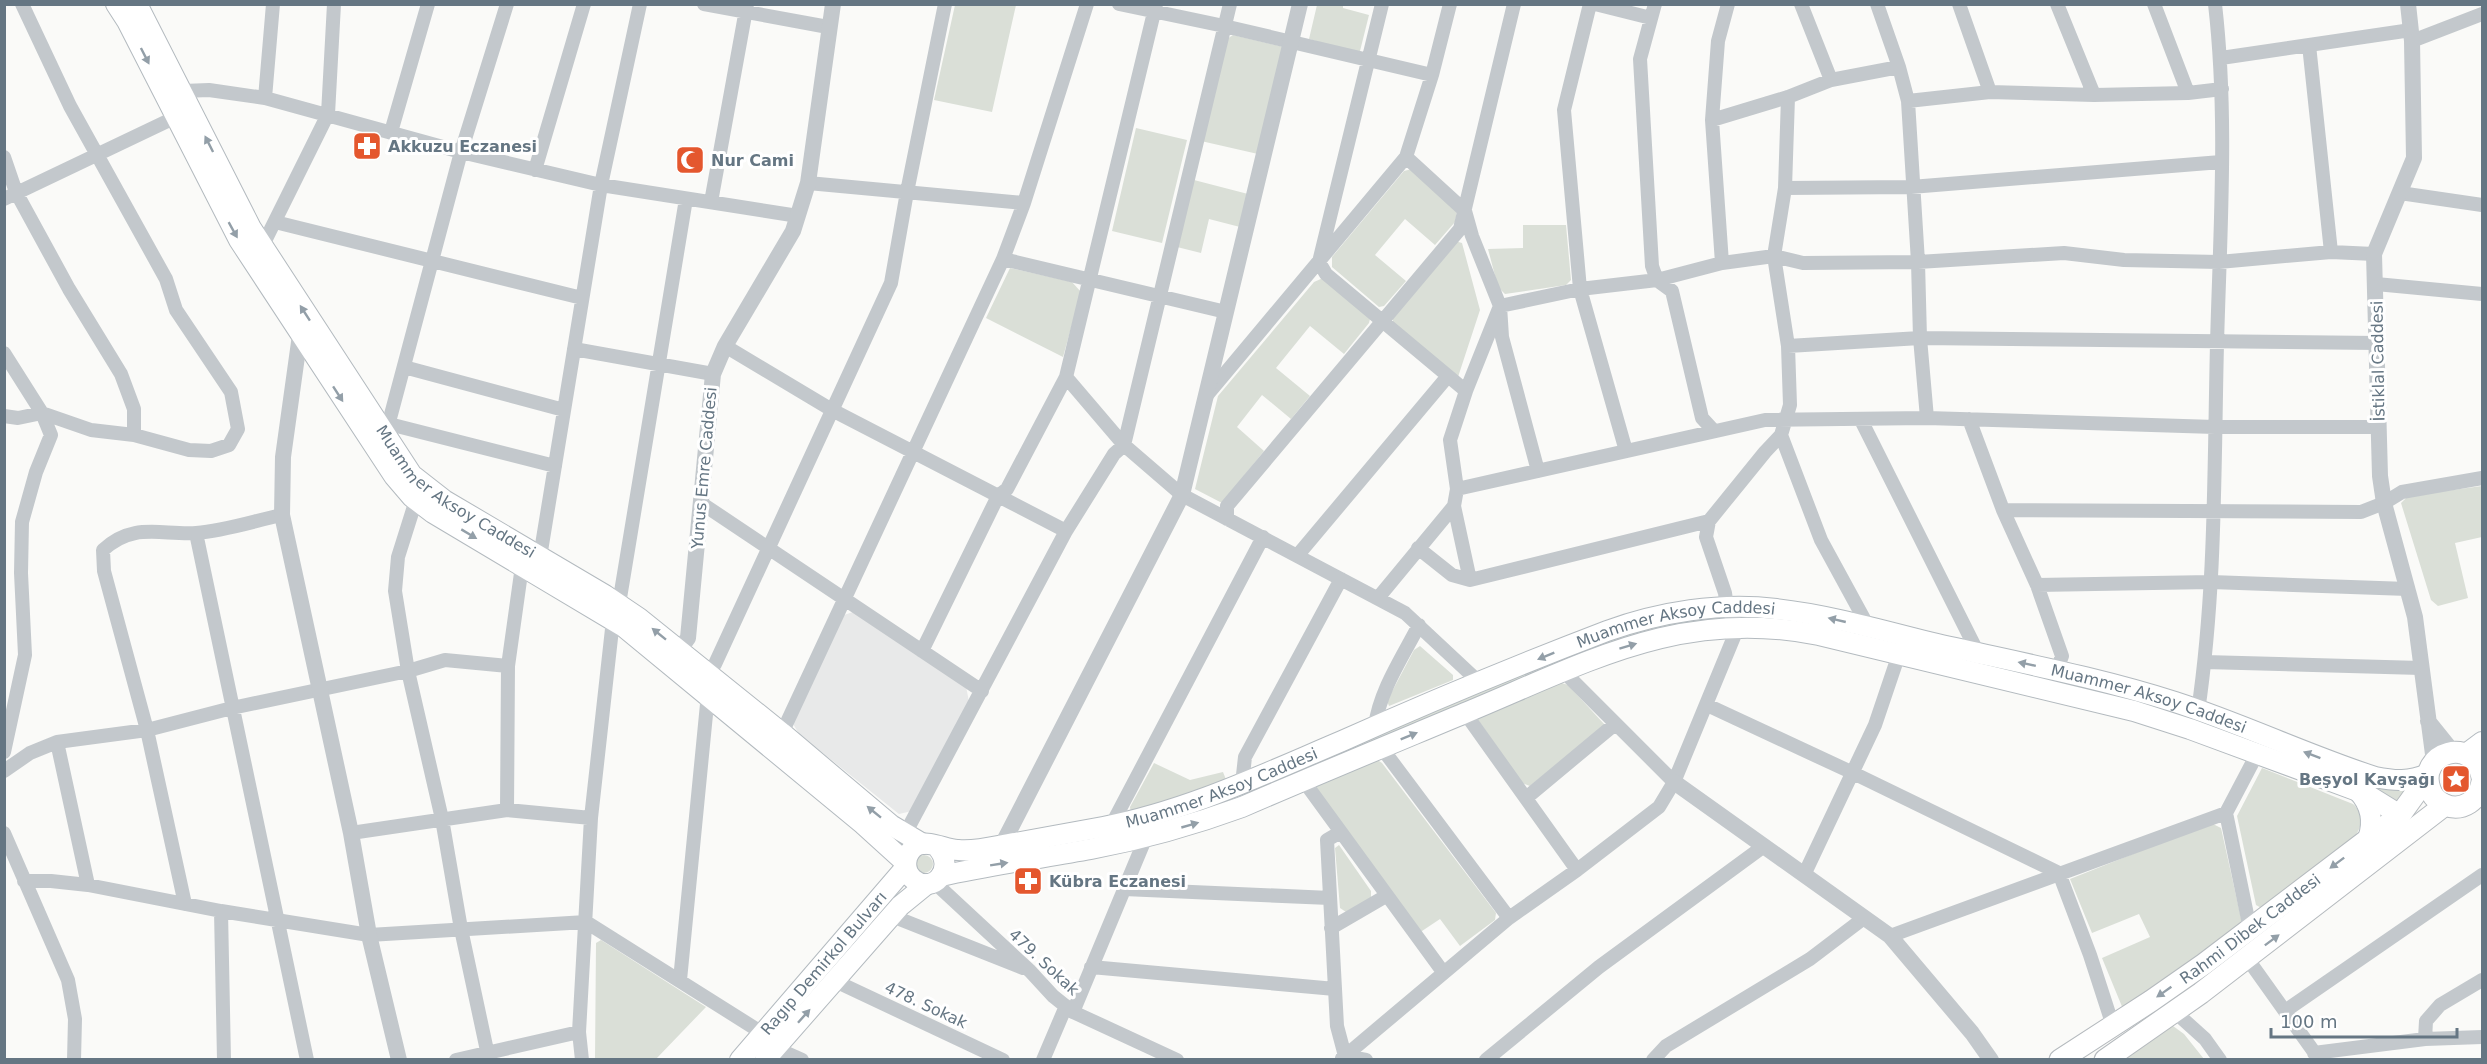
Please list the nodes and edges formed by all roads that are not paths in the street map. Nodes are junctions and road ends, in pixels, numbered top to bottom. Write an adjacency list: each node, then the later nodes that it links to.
1 (22, 4): 57 (street)
2 (116, 4): 53 (main road, one-way to 53)
3 (137, 4): 45 (main road, Muammer Aksoy Caddesi)
4 (273, 4): 50 (street)
5 (334, 4): 52 (street)
6 (428, 4): 55 (street)
7 (507, 4): 56 (street)
8 (584, 4): 61 (street)
9 (640, 4): 63 (street)
10 (704, 4): 30 (street)
11 (832, 4): 35 (street, Yunus Emre Caddesi)
12 (945, 4): 66 (street)
13 (1087, 4): 71 (street)
14 (1119, 4): 31 (street)
15 (1230, 4): 34 (street)
16 (1300, 4): 37 (street)
17 (1382, 4): 40 (street)
18 (1450, 4): 42 (street)
19 (1514, 4): 73 (street)
20 (1590, 4): 89 (street)
21 (1595, 4): 32 (street)
22 (1728, 4): 54 (street)
23 (1801, 4): 43 (street)
24 (1877, 4): 41 (street)
25 (1959, 4): 46 (street)
26 (2057, 4): 48 (street)
27 (2154, 4): 47 (street)
28 (2215, 4): 39 (street)
29 (2408, 4): 36 (street, İstiklal Caddesi)
30 (746, 8): 35 (street); 70 (street)
31 (1156, 8): 34 (street); 86 (street)
32 (1653, 11): 87 (street)
33 (2482, 14): 36 (street)
34 (1224, 26): 37 (street); 91 (street)
35 (828, 27): 62 (street, Yunus Emre Caddesi)
36 (2411, 35): 38 (street); 67 (street, İstiklal Caddesi)
37 (1291, 42): 40 (street); 94 (street)
38 (2309, 45): 39 (street); 77 (street)
39 (2221, 58): 44 (street)
40 (1369, 60): 42 (street); 82 (street)
41 (1899, 67): 43 (street); 51 (street)
42 (1432, 75): 59 (street)
43 (1830, 80): 49 (street)
44 (2222, 89): 47 (street); 60 (street)
45 (183, 92): 50 (street); 76 (main road, Muammer Aksoy Caddesi, one-way to 45)
46 (1990, 92): 48 (street); 51 (street)
47 (2188, 93): 48 (street)
48 (2094, 95)
49 (1788, 97): 54 (street); 65 (street)
50 (265, 98): 52 (street)
51 (1908, 101): 64 (street)
52 (328, 114): 55 (street); 75 (street)
53 (176, 117): 57 (street); 96 (main road, one-way to 96)
54 (1712, 120): 83 (street)
55 (391, 132): 56 (street)
56 (460, 152): 61 (street); 81 (street)
57 (97, 154): 68 (street); 123 (street)
58 (4, 157): 68 (street)
59 (1406, 157): 73 (street); 82 (street)
60 (2221, 162): 64 (street); 85 (street)
61 (536, 170): 63 (street)
62 (808, 183): 66 (street); 74 (street, Yunus Emre Caddesi)
63 (601, 185): 69 (street); 92 (street)
64 (1911, 187): 65 (street); 84 (street)
65 (1785, 188): 79 (street)
66 (907, 192): 71 (street); 112 (street)
67 (2400, 193): 72 (street); 78 (street, İstiklal Caddesi)
68 (10, 196): 123 (street)
69 (686, 199): 70 (street); 104 (street)
70 (711, 202): 74 (street)
71 (1024, 203): 80 (street)
72 (2482, 205)
73 (1465, 211): 93 (street); 95 (street)
74 (798, 216): 100 (street, Yunus Emre Caddesi)
75 (275, 222): 76 (street); 81 (street)
76 (262, 247): 121 (main road, Muammer Aksoy Caddesi, one-way to 76)
77 (2331, 252): 78 (street); 85 (street)
78 (2374, 254): 88 (street, İstiklal Caddesi)
79 (1774, 256): 83 (street); 84 (street); 101 (street)
80 (1003, 259): 86 (street); 127 (street)
81 (432, 261): 92 (street); 105 (street)
82 (1319, 262): 95 (street); 110 (street)
83 (1722, 262): 87 (street)
84 (1918, 262): 85 (street); 97 (street)
85 (2219, 262): 98 (street)
86 (1089, 280): 91 (street); 108 (street)
87 (1657, 280): 89 (street); 122 (street)
88 (2376, 284): 90 (street); 99 (street, İstiklal Caddesi)
89 (1580, 289): 93 (street); 126 (street)
90 (2482, 294)
91 (1160, 296): 94 (street); 125 (street)
92 (582, 298): 102 (street)
93 (1500, 306): 109 (street); 129 (street)
94 (1226, 312): 110 (street)
95 (1382, 321): 107 (street); 141 (street)
96 (300, 335): 134 (main road, one-way to 134); 140 (street)
97 (1920, 338): 98 (street); 101 (street); 115 (street)
98 (2217, 340): 99 (street); 119 (street)
99 (2377, 343): 120 (street, İstiklal Caddesi)
100 (724, 346): 106 (street, Yunus Emre Caddesi); 112 (street)
101 (1788, 346): 116 (street)
102 (574, 349): 104 (street); 111 (street)
103 (4, 353): 113 (street)
104 (659, 365): 106 (street); 159 (street)
105 (404, 367): 111 (street); 121 (street)
106 (713, 374): 135 (street, Yunus Emre Caddesi)
107 (1448, 376): 109 (street); 148 (street)
108 (1066, 377): 125 (street); 133 (street)
109 (1466, 391): 131 (street)
110 (1204, 398): 132 (street)
111 (564, 410): 128 (street)
112 (832, 410): 127 (street); 147 (street)
113 (42, 413): 114 (street); 123 (street); 190 (street)
114 (4, 416)
115 (1927, 418): 117 (street); 118 (street)
116 (1787, 419): 118 (street); 122 (street); 124 (street)
117 (1969, 419): 119 (street); 138 (street)
118 (1861, 420): 164 (street)
119 (2215, 427): 120 (street); 139 (street)
120 (2379, 427): 136 (street, İstiklal Caddesi)
121 (387, 430): 128 (street); 149 (main road, Muammer Aksoy Caddesi)
122 (1714, 431): 126 (street)
123 (134, 435)
124 (1781, 435): 142 (street); 162 (street)
125 (1124, 445): 132 (street); 143 (street)
126 (1626, 451): 129 (street)
127 (913, 452): 133 (street); 157 (street)
128 (555, 466): 149 (street)
129 (1538, 471): 131 (street)
130 (2482, 478): 136 (street)
131 (1457, 489): 137 (street)
132 (1182, 495): 141 (street); 217 (street)
133 (998, 496): 143 (street); 163 (street)
134 (416, 500): 150 (main road, one-way to 150); 172 (street)
135 (701, 503): 147 (street); 166 (street, Yunus Emre Caddesi)
136 (2384, 503): 139 (street); 155 (street, İstiklal Caddesi)
137 (1454, 506): 146 (street); 152 (street)
138 (2003, 510): 139 (street); 154 (street)
139 (2213, 510): 153 (street)
140 (282, 514): 144 (street); 175 (street)
141 (1227, 519): 145 (street)
142 (1709, 521): 152 (street); 158 (street)
143 (1066, 531): 176 (street)
144 (196, 533): 179 (street); 185 (street)
145 (1263, 537): 148 (street); 209 (street)
146 (1418, 548): 152 (street); 156 (street)
147 (768, 549): 157 (street); 173 (street)
148 (1297, 556): 151 (street)
149 (540, 557): 159 (main road, Muammer Aksoy Caddesi)
150 (522, 566): 159 (main road); 168 (street)
151 (1341, 579): 156 (street); 199 (street)
152 (1470, 580)
153 (2211, 582): 154 (street); 155 (street); 167 (street)
154 (2037, 585): 171 (street)
155 (2408, 589): 169 (street, İstiklal Caddesi)
156 (1378, 598): 160 (street)
157 (844, 599): 163 (street); 186 (street)
158 (1726, 608): 161 (street); 162 (main road, Muammer Aksoy Caddesi, one-way to 158); 174 (main road, Muammer Aksoy Caddesi, one-way to 174)
159 (616, 612): 166 (main road); 206 (street)
160 (1419, 626): 174 (street); 184 (street)
161 (1738, 627): 165 (main road); 170 (main road, one-way to 161); 178 (street)
162 (1869, 628): 164 (main road, Muammer Aksoy Caddesi)
163 (922, 651): 176 (street)
164 (1978, 653): 171 (main road, Muammer Aksoy Caddesi, one-way to 164)
165 (1899, 654): 191 (main road); 193 (street)
166 (674, 657): 173 (main road, Muammer Aksoy Caddesi); 177 (main road)
167 (2205, 662): 169 (street); 180 (street)
168 (508, 666): 172 (street); 204 (street)
169 (2421, 668): 182 (street, İstiklal Caddesi)
170 (1568, 669): 181 (main road); 183 (street)
171 (2057, 670): 180 (main road, Muammer Aksoy Caddesi)
172 (408, 671): 175 (street); 207 (street)
173 (708, 674): 186 (main road, Muammer Aksoy Caddesi)
174 (1480, 683): 184 (main road, Muammer Aksoy Caddesi)
175 (319, 691): 179 (street); 211 (street)
176 (982, 691): 213 (street)
177 (708, 694): 219 (main road); 246 (street)
178 (1707, 705): 193 (street); 197 (street)
179 (232, 708): 185 (street); 235 (street)
180 (2199, 711): 194 (main road, Muammer Aksoy Caddesi, one-way to 180)
181 (1465, 713): 188 (main road, one-way to 181); 201 (street)
182 (2427, 720): 189 (street); 194 (street, İstiklal Caddesi)
183 (1615, 724): 197 (street); 201 (street)
184 (1375, 726): 199 (main road, Muammer Aksoy Caddesi)
185 (147, 730): 187 (street); 230 (street)
186 (782, 733): 213 (main road, Muammer Aksoy Caddesi, one-way to 186)
187 (57, 742): 192 (street); 226 (street)
188 (1381, 747): 196 (main road); 233 (street)
189 (2467, 749): 194 (main road, Rahmi Dibek Caddesi); 195 (main road)
190 (4, 752)
191 (2258, 754): 200 (main road); 205 (street)
192 (4, 771)
193 (1851, 772): 221 (street); 222 (street)
194 (2430, 773): 203 (main road); 208 (main road, Rahmi Dibek Caddesi)
195 (2482, 777)
196 (1303, 780): 212 (street); 214 (main road, one-way to 196)
197 (1674, 782): 218 (street); 220 (street)
198 (2482, 782): 202 (main road, Rahmi Dibek Caddesi)
199 (1242, 784): 209 (main road, Muammer Aksoy Caddesi)
200 (2358, 791): 208 (main road); 215 (main road)
201 (1526, 798): 220 (street)
202 (2476, 804): 203 (main road, Rahmi Dibek Caddesi)
203 (2445, 805): 208 (main road, Rahmi Dibek Caddesi)
204 (507, 810): 206 (street); 207 (street)
205 (2226, 813): 221 (street); 239 (street)
206 (591, 818): 236 (street)
207 (442, 819): 211 (street); 238 (street)
208 (2408, 820): 215 (main road, Rahmi Dibek Caddesi); 242 (main road, Rahmi Dibek Caddesi, one-way to 208)
209 (1111, 825): 217 (main road, Muammer Aksoy Caddesi)
210 (4, 833): 225 (street)
211 (351, 833): 240 (street)
212 (1339, 833): 228 (street); 229 (street)
213 (905, 834): 216 (main road, Muammer Aksoy Caddesi)
214 (1146, 837): 224 (main road, one-way to 214); 227 (street)
215 (2368, 839): 239 (main road, Rahmi Dibek Caddesi, one-way to 239)
216 (930, 845): 217 (main road, Muammer Aksoy Caddesi); 219 (main road); 224 (main road)
217 (1002, 845)
218 (1764, 846): 222 (street); 273 (street)
219 (906, 865): 224 (main road); 257 (main road, Ragıp Demirkol Bulvarı)
220 (1577, 870): 233 (street)
221 (2059, 873): 241 (street); 253 (street)
222 (1804, 875): 234 (street)
223 (2482, 875): 252 (street)
224 (934, 881): 232 (main road, Ragıp Demirkol Bulvarı); 244 (street, 479. Sokak)
225 (24, 882): 226 (street); 261 (street)
226 (88, 885): 230 (street)
227 (1124, 889): 229 (street); 243 (street)
228 (1386, 897): 237 (street); 245 (street)
229 (1330, 898): 237 (street)
230 (184, 904): 231 (street)
231 (221, 911): 235 (street); 262 (street)
232 (892, 916): 244 (street); 248 (main road, Ragıp Demirkol Bulvarı)
233 (1509, 918): 245 (street)
234 (1864, 918): 241 (street); 274 (street)
235 (277, 919): 240 (street); 263 (street)
236 (586, 922): 238 (street); 246 (street); 254 (street)
237 (1331, 928): 249 (street)
238 (461, 929): 240 (street); 258 (street)
239 (2250, 929): 253 (main road, Rahmi Dibek Caddesi, one-way to 253)
240 (369, 935): 264 (street)
241 (1890, 936): 275 (street)
242 (2247, 958): 251 (main road, Rahmi Dibek Caddesi); 252 (street)
243 (1091, 968): 249 (street); 250 (street)
244 (1030, 971): 250 (street, 479. Sokak)
245 (1443, 972): 260 (street)
246 (680, 980): 257 (street)
247 (2482, 980): 256 (street)
248 (835, 981): 257 (main road, Ragıp Demirkol Bulvarı, one-way to 248); 269 (street, 478. Sokak)
249 (1335, 989): 260 (street)
250 (1069, 1009): 270 (street); 271 (street, 479. Sokak)
251 (2174, 1011): 277 (main road, Rahmi Dibek Caddesi); 278 (street)
252 (2285, 1011): 259 (street)
253 (2113, 1026): 276 (main road, Rahmi Dibek Caddesi)
254 (579, 1032): 258 (street); 266 (street)
255 (2482, 1037): 256 (street)
256 (2425, 1039): 259 (street)
257 (768, 1047): 267 (main road, Ragıp Demirkol Bulvarı); 268 (street)
258 (488, 1056): 265 (street)
259 (2316, 1056)
260 (1342, 1058): 272 (street)
261 (74, 1059)
262 (224, 1059)
263 (306, 1059)
264 (399, 1059)
265 (456, 1059)
266 (582, 1059)
267 (740, 1059)
268 (802, 1059)
269 (1002, 1059)
270 (1043, 1059)
271 (1177, 1059)
272 (1366, 1059)
273 (1486, 1059)
274 (1653, 1059)
275 (1991, 1059)
276 (2060, 1059)
277 (2105, 1059)
278 (2220, 1059)

